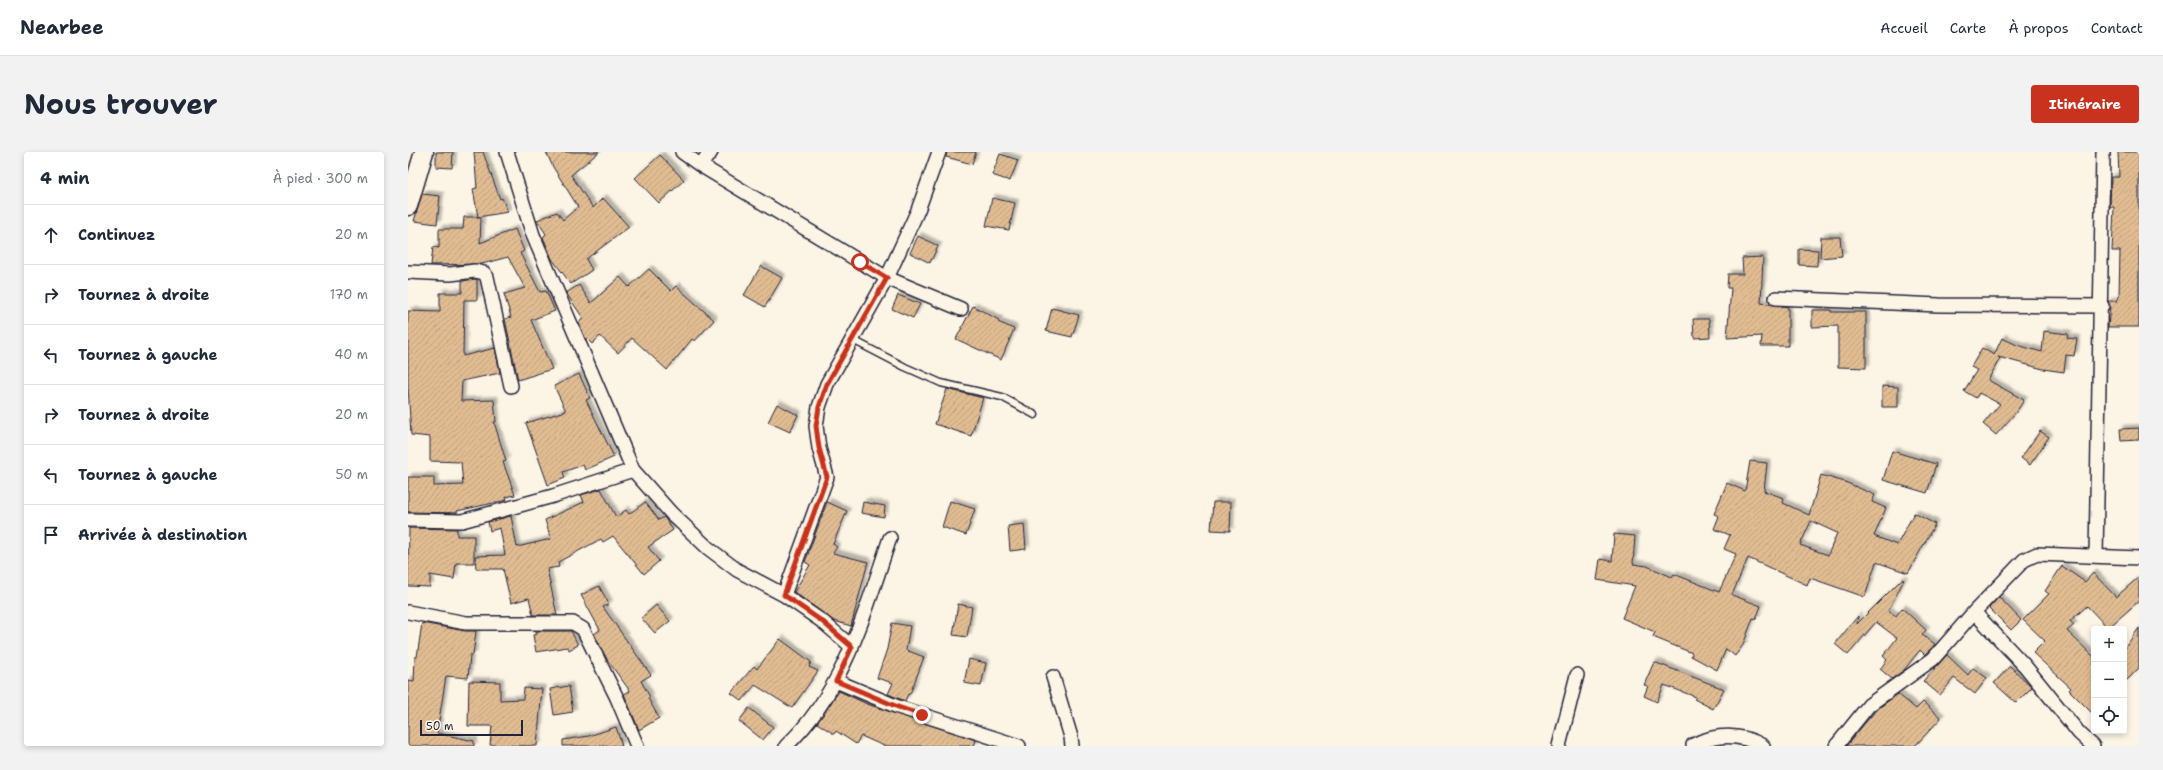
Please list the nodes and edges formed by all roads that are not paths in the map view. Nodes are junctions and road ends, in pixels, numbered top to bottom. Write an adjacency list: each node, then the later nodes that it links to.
1 (507, 152): 18 (street)
2 (682, 152): 7 (street)
3 (711, 152): 7 (street)
4 (939, 152): 11 (street)
5 (2103, 152): 13 (street)
6 (423, 158): 8 (street)
7 (700, 165): 11 (street)
8 (411, 187): 9 (street)
9 (408, 206)
10 (408, 272): 16 (street)
11 (887, 278): 14 (street); 15 (street)
12 (1776, 298): 13 (street)
13 (2102, 306): 21 (street)
14 (961, 309)
15 (853, 340): 17 (lane); 23 (street)
16 (511, 386)
17 (1035, 415)
18 (633, 470): 19 (street); 23 (street)
19 (408, 520)
20 (890, 538): 26 (street)
21 (2096, 556): 22 (street); 25 (street)
22 (2139, 558)
23 (784, 595): 26 (street)
24 (408, 612): 31 (street)
25 (1974, 612): 37 (street); 38 (street)
26 (852, 647): 29 (street)
27 (1577, 675): 35 (street)
28 (1052, 676): 34 (street)
29 (836, 681): 32 (street); 33 (street)
30 (1693, 745): 36 (street)
31 (637, 746)
32 (786, 746)
33 (1019, 746)
34 (1072, 746)
35 (1559, 746)
36 (1763, 746)
37 (1836, 746)
38 (2094, 746)

